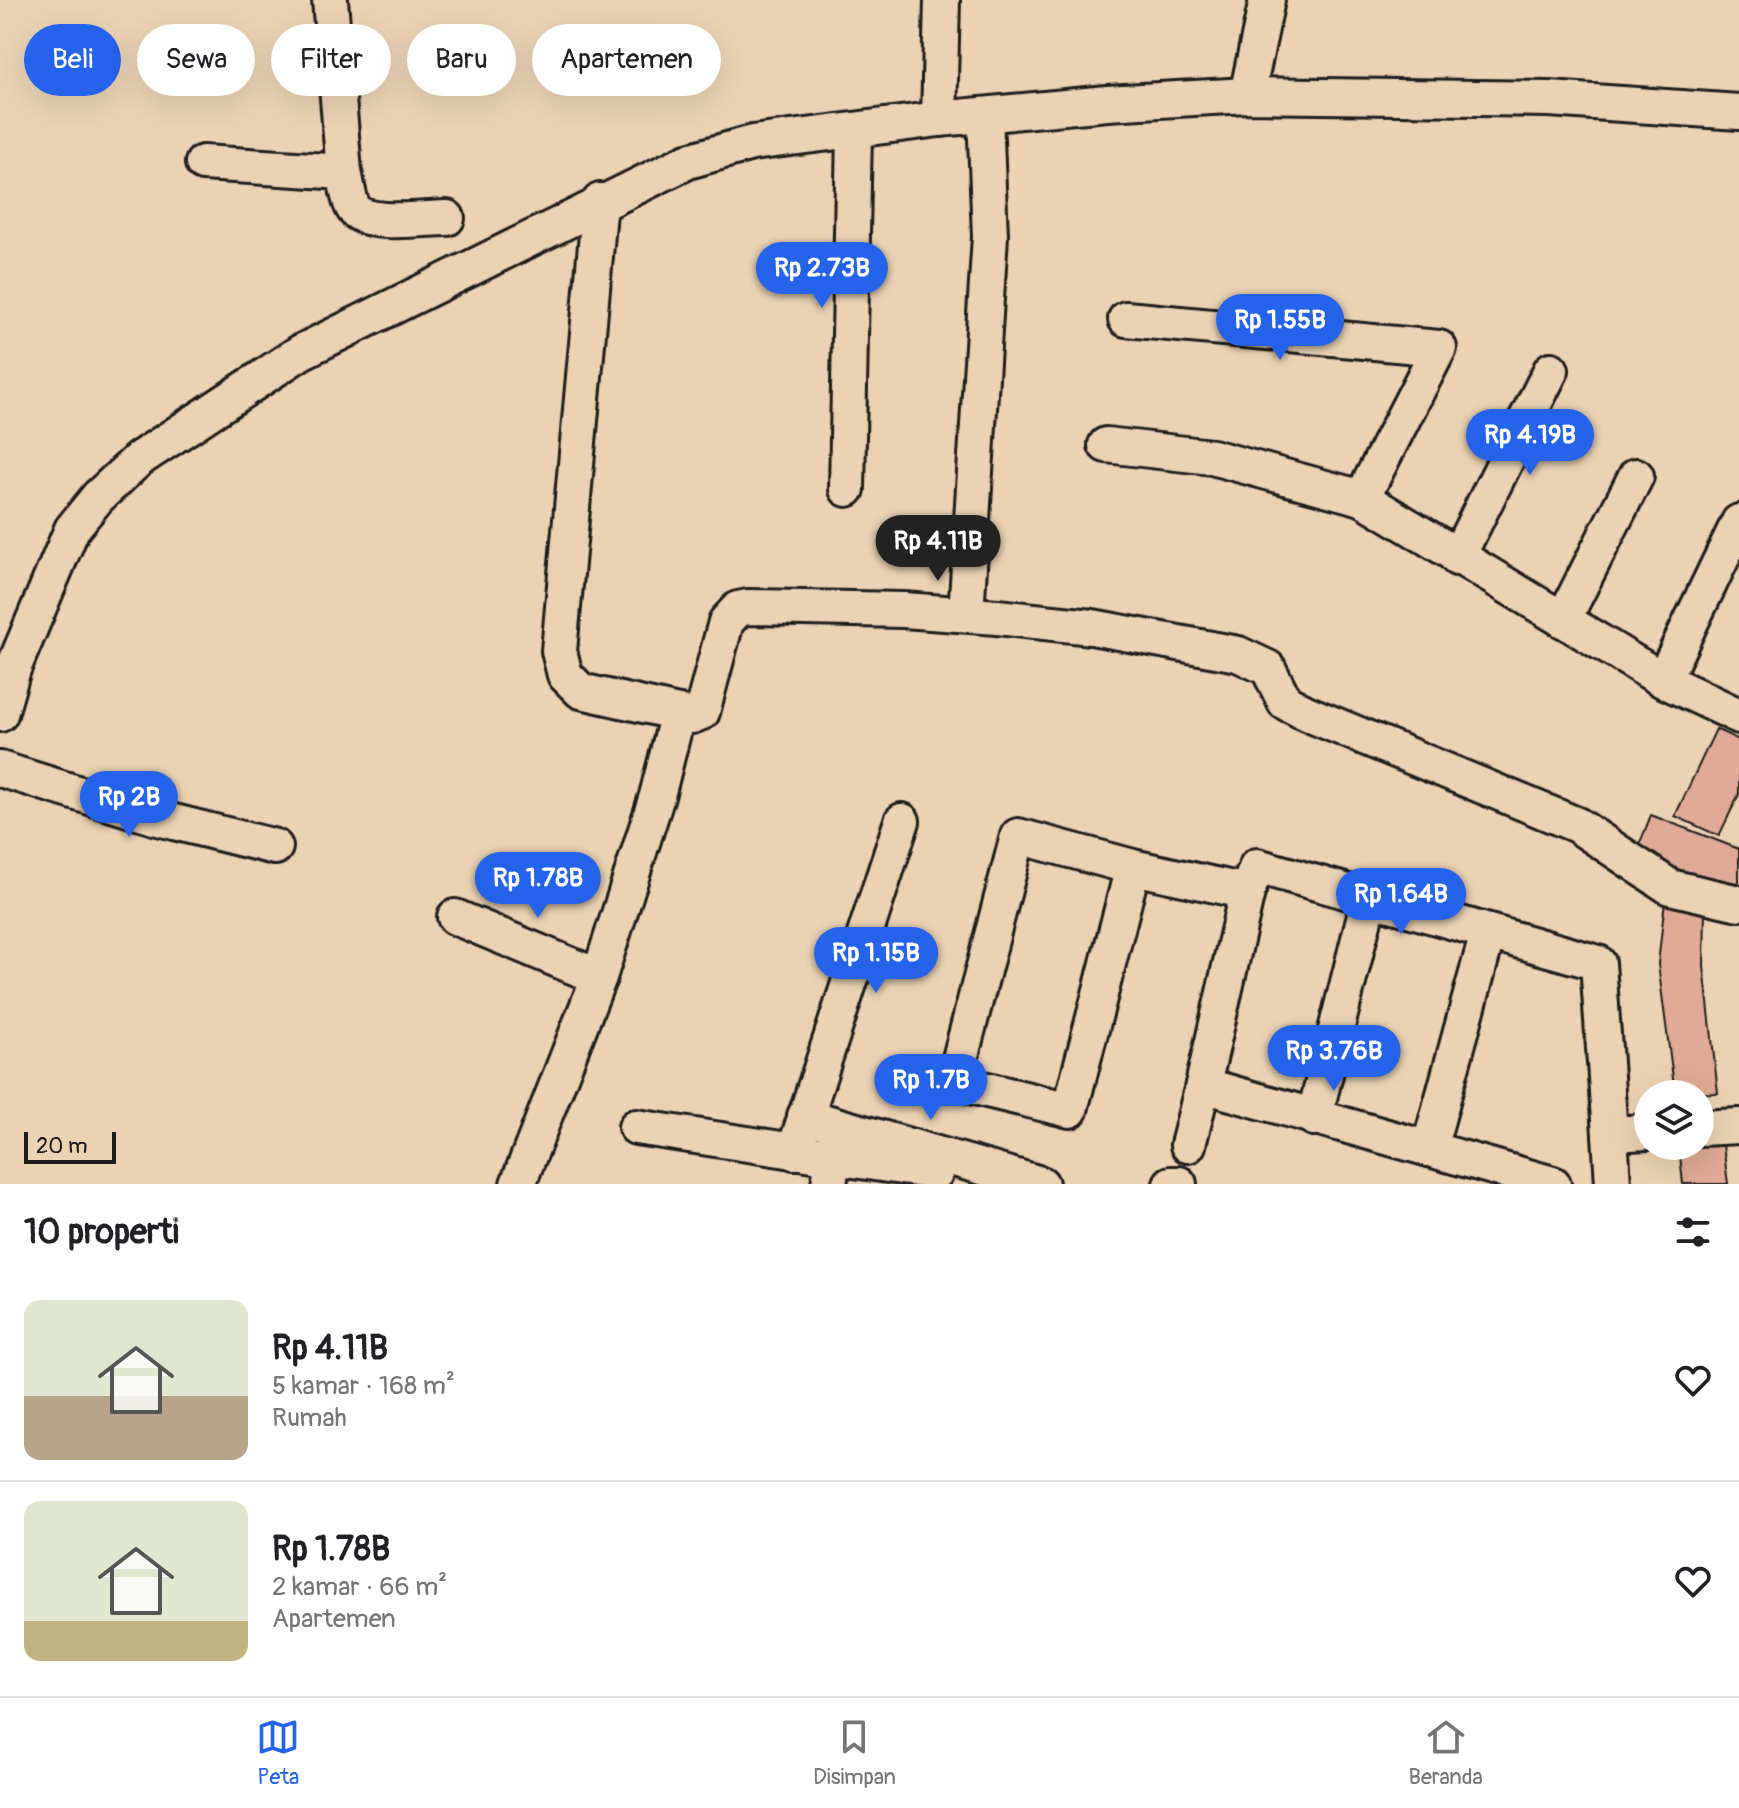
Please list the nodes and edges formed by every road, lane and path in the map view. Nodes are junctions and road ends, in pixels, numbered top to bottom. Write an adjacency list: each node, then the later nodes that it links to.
1 (330, 0): 10 (street)
2 (942, 0): 7 (street)
3 (1267, 0): 4 (street)
4 (1247, 95): 5 (street); 6 (street)
5 (1739, 112)
6 (985, 115): 7 (street); 21 (street)
7 (939, 119): 8 (street)
8 (854, 132): 11 (street); 17 (street)
9 (203, 163): 10 (street)
10 (344, 172): 12 (street)
11 (600, 201): 23 (street); 25 (street)
12 (447, 218)
13 (1126, 319): 18 (street)
14 (1551, 370): 20 (street)
15 (1106, 445): 18 (street)
16 (1636, 476): 22 (street)
17 (847, 489)
18 (1362, 498): 20 (street)
19 (1739, 522): 24 (street)
20 (1457, 558): 22 (street)
21 (966, 614): 25 (street); 34 (street)
22 (1563, 620): 24 (street)
23 (6, 668): 26 (street)
24 (1663, 680): 27 (street)
25 (678, 713): 37 (street)
26 (0, 714)
27 (1739, 716)
28 (0, 769): 30 (street)
29 (902, 821): 39 (street)
30 (275, 847)
31 (1133, 867): 31 (street); 32 (street)
32 (1247, 892): 33 (street); 38 (street)
33 (1370, 895): 36 (street); 40 (street)
34 (1739, 903)
35 (455, 917): 37 (street)
36 (1488, 933): 45 (street); 47 (street)
37 (599, 977): 50 (street)
38 (1203, 1085): 40 (street); 46 (street)
39 (805, 1116): 48 (street); 52 (street)
40 (1314, 1118): 47 (street)
41 (1739, 1126): 43 (street)
42 (636, 1127): 48 (street)
43 (1714, 1127)
44 (1634, 1133): 45 (street)
45 (1610, 1134): 56 (street)
46 (1188, 1145)
47 (1429, 1149): 55 (street)
48 (794, 1152): 49 (street)
49 (831, 1171): 51 (street)
50 (518, 1184)
51 (1015, 1184)
52 (1041, 1184)
53 (1171, 1184): 54 (street)
54 (1179, 1184)
55 (1553, 1184)
56 (1613, 1184)

